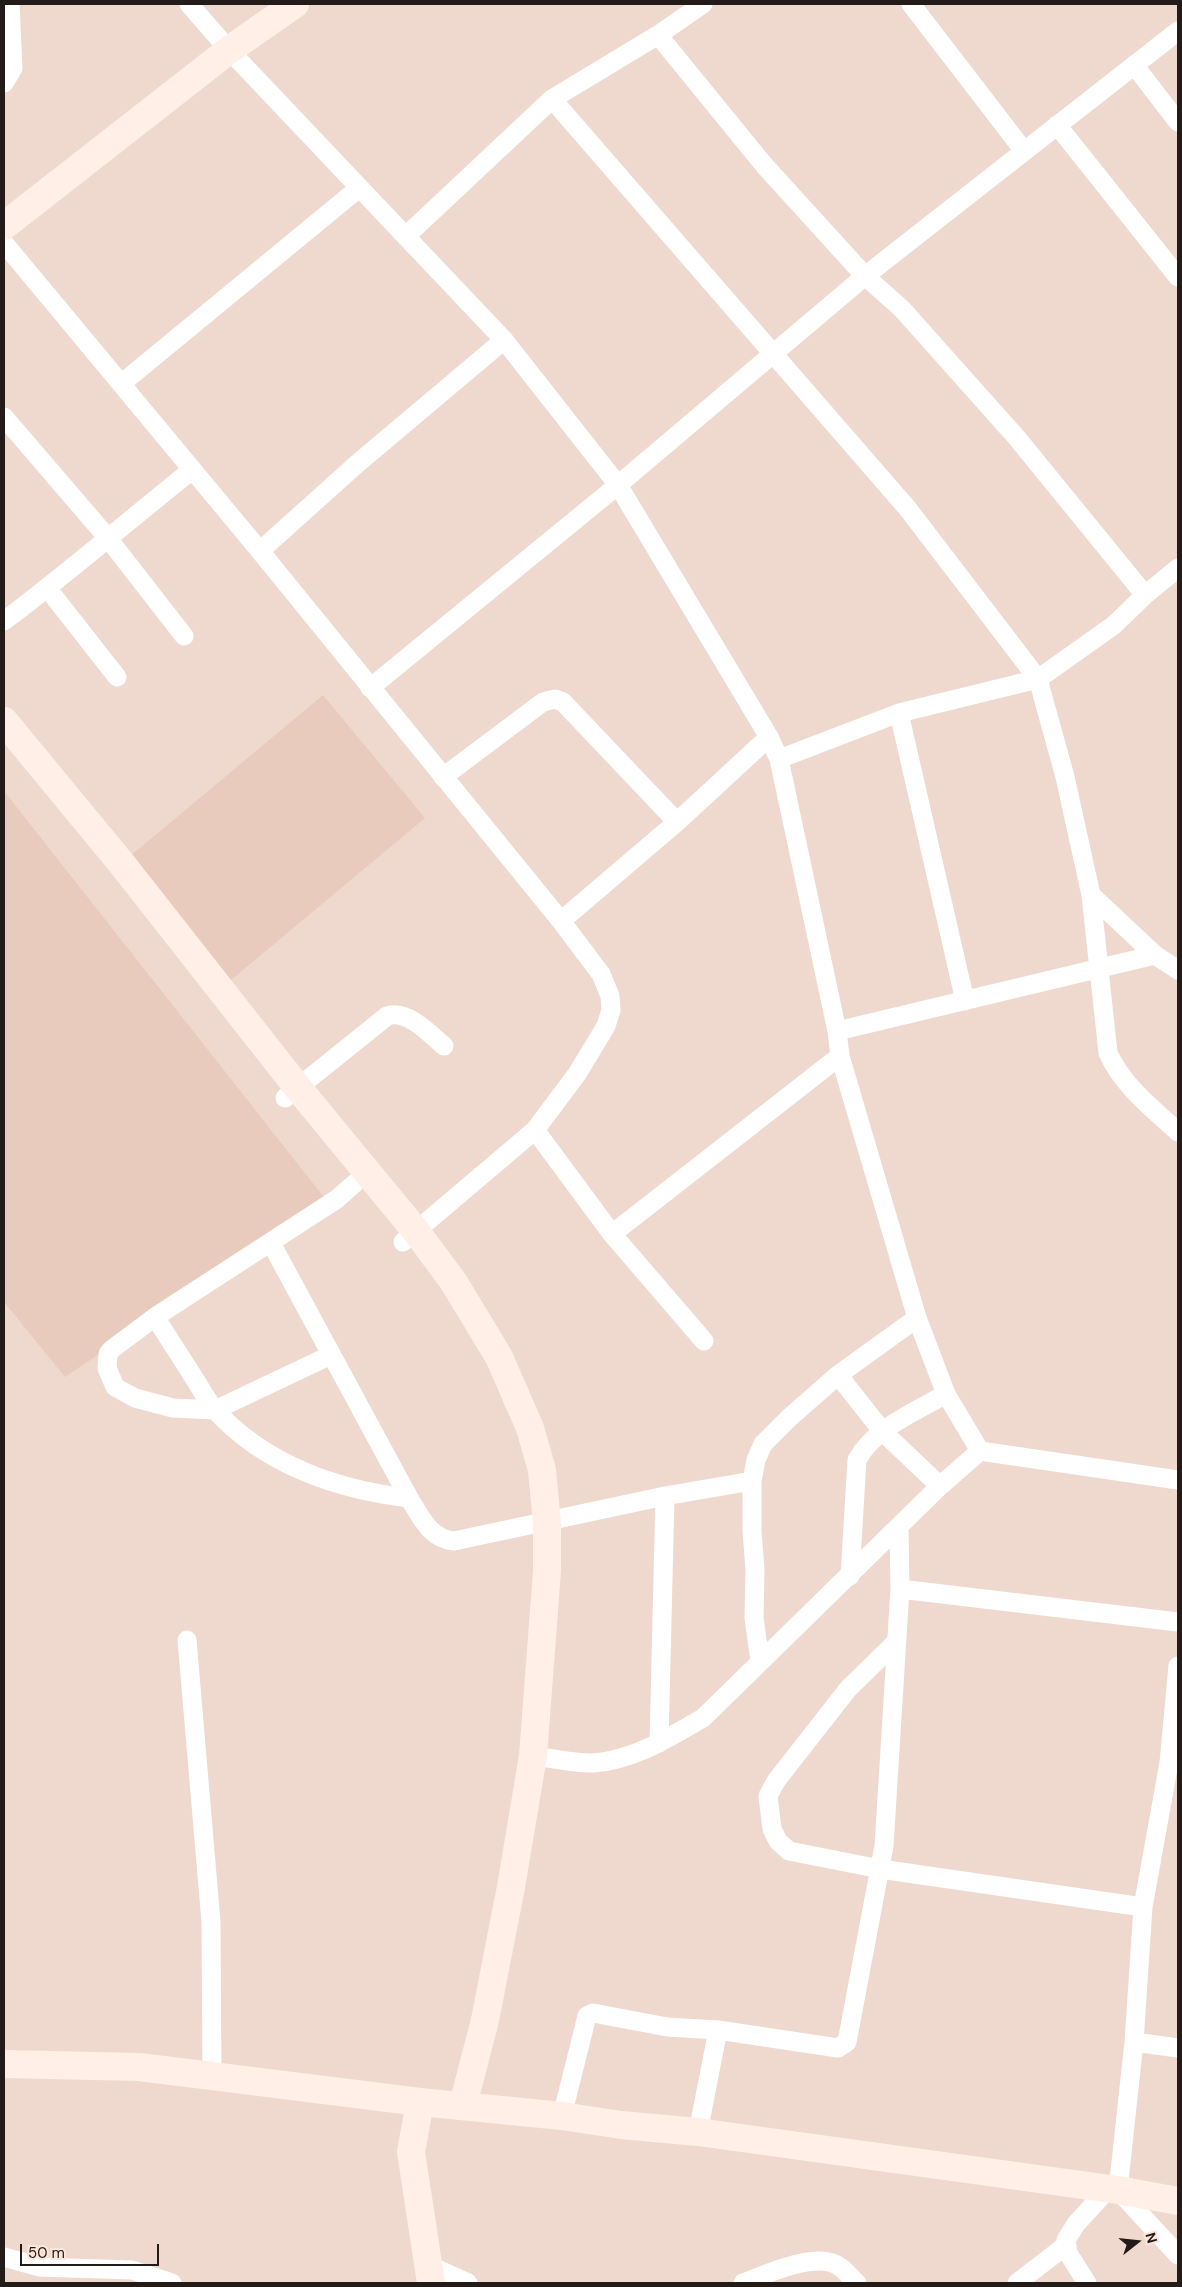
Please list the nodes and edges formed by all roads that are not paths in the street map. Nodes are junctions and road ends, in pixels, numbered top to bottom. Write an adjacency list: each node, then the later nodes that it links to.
1 (10, 4): 10 (street)
2 (189, 4): 8 (street)
3 (295, 4): 8 (main road)
4 (703, 4): 7 (street)
5 (911, 4): 14 (street)
6 (1178, 30): 9 (street)
7 (658, 35): 11 (street); 19 (street)
8 (229, 50): 15 (street); 16 (main road)
9 (1134, 65): 12 (street); 13 (street)
10 (4, 83)
11 (552, 100): 17 (street); 22 (street)
12 (1178, 122)
13 (1057, 125): 14 (street); 20 (street)
14 (1024, 151): 19 (street)
15 (359, 188): 17 (street); 23 (street)
16 (4, 226)
17 (406, 236): 21 (street)
18 (4, 243): 23 (street)
19 (865, 276): 22 (street); 31 (street)
20 (1178, 277)
21 (504, 340): 26 (street); 28 (street)
22 (773, 354): 26 (street); 35 (street)
23 (121, 384): 25 (street)
24 (4, 417): 27 (street)
25 (192, 470): 27 (street); 28 (street)
26 (618, 485): 36 (street); 39 (street)
27 (107, 537): 30 (street); 33 (street)
28 (260, 551): 36 (street)
29 (1178, 568): 31 (street)
30 (48, 589): 32 (street); 34 (street)
31 (1145, 595): 35 (street)
32 (4, 621)
33 (184, 636)
34 (116, 676)
35 (1038, 679): 37 (street); 45 (street)
36 (370, 688): 42 (street)
37 (900, 713): 41 (street); 50 (street)
38 (4, 721): 44 (main road)
39 (769, 737): 41 (street); 43 (street)
40 (4, 738): 44 (main road)
41 (779, 759): 51 (street)
42 (443, 777): 43 (street); 46 (street)
43 (677, 822): 46 (street)
44 (116, 869): 54 (main road)
45 (1091, 895): 47 (street); 48 (street)
46 (561, 921): 55 (street)
47 (1155, 955): 48 (street); 49 (street)
48 (1100, 968): 50 (street); 56 (street)
49 (1178, 970)
50 (965, 1001): 51 (street)
51 (837, 1031): 53 (street)
52 (444, 1046): 54 (street)
53 (840, 1056): 58 (street); 62 (street)
54 (291, 1093): 57 (main road); 59 (main road)
55 (535, 1130): 58 (street); 59 (street)
56 (1178, 1132)
57 (355, 1183): 59 (main road); 60 (street)
58 (612, 1234): 63 (street)
59 (409, 1236): 75 (main road)
60 (271, 1243): 61 (street); 64 (street)
61 (155, 1317): 67 (street); 67 (street)
62 (917, 1318): 65 (street); 66 (street)
63 (704, 1341)
64 (332, 1355): 67 (street); 74 (street)
65 (838, 1375): 68 (street); 71 (street)
66 (946, 1394): 68 (street); 69 (street)
67 (215, 1410): 74 (street)
68 (883, 1432): 72 (street); 77 (street)
69 (980, 1451): 70 (street); 72 (street)
70 (1178, 1480)
71 (752, 1481): 73 (street); 82 (street)
72 (940, 1486): 76 (street)
73 (665, 1496): 75 (street); 84 (street)
74 (409, 1498): 75 (street)
75 (545, 1512): 85 (main road)
76 (899, 1528): 77 (street); 78 (street)
77 (850, 1576): 82 (street)
78 (900, 1589): 79 (street); 81 (street)
79 (1178, 1622)
80 (187, 1640): 93 (street)
81 (896, 1642): 87 (street); 87 (street)
82 (760, 1661): 84 (street)
83 (1178, 1666): 86 (street)
84 (659, 1743): 85 (street)
85 (533, 1756): 95 (main road)
86 (1174, 1763): 88 (street)
87 (880, 1869): 88 (street); 89 (street)
88 (1143, 1906): 90 (street)
89 (718, 2030): 96 (street); 97 (street)
90 (1134, 2042): 91 (street); 98 (street)
91 (1178, 2048)
92 (4, 2064): 93 (main road)
93 (212, 2076): 94 (main road)
94 (420, 2102): 95 (main road); 103 (main road)
95 (464, 2105): 96 (main road)
96 (562, 2116): 97 (main road)
97 (698, 2132): 98 (main road)
98 (1113, 2189): 99 (main road); 100 (street); 101 (street)
99 (1178, 2201)
100 (1066, 2246): 108 (street); 109 (street)
101 (1178, 2255)
102 (4, 2257): 104 (street)
103 (430, 2274): 105 (street)
104 (172, 2283)
105 (468, 2283)
106 (743, 2283): 107 (street)
107 (857, 2283)
108 (1017, 2283)
109 (1086, 2283)

